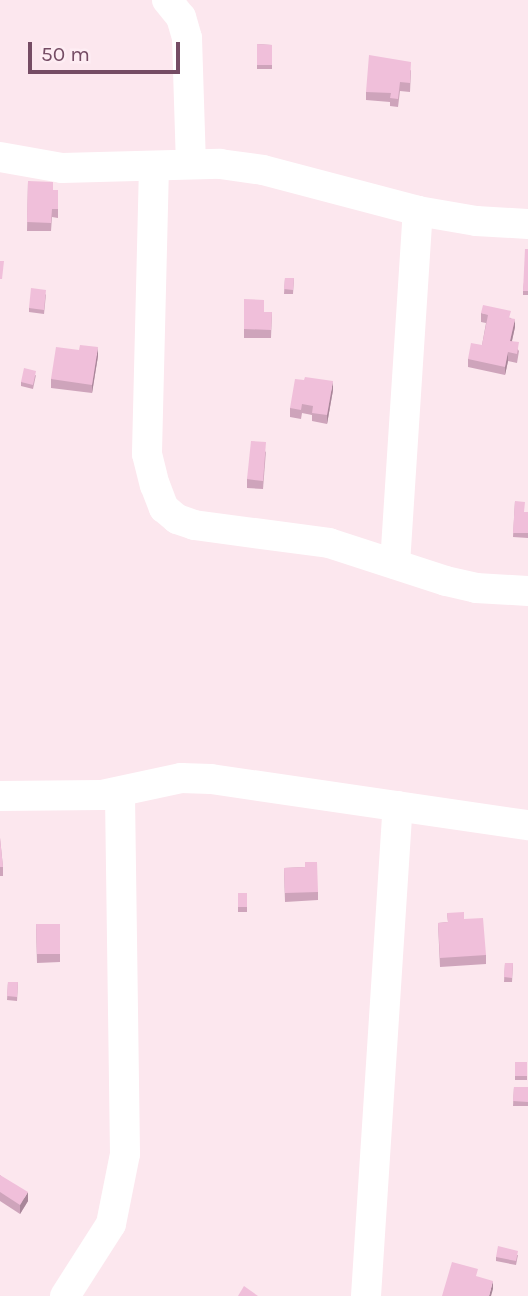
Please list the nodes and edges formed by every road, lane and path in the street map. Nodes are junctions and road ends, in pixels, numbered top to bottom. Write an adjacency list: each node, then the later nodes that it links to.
1 (167, 0): 3 (street)
2 (0, 157): 4 (street)
3 (191, 164): 4 (street); 5 (street)
4 (154, 166): 7 (street)
5 (418, 211): 6 (street); 7 (street)
6 (528, 224)
7 (395, 564): 8 (street)
8 (528, 591)
9 (120, 793): 10 (street); 11 (street); 13 (street)
10 (0, 796)
11 (398, 806): 12 (street); 14 (street)
12 (528, 825)
13 (65, 1296)
14 (366, 1296)

